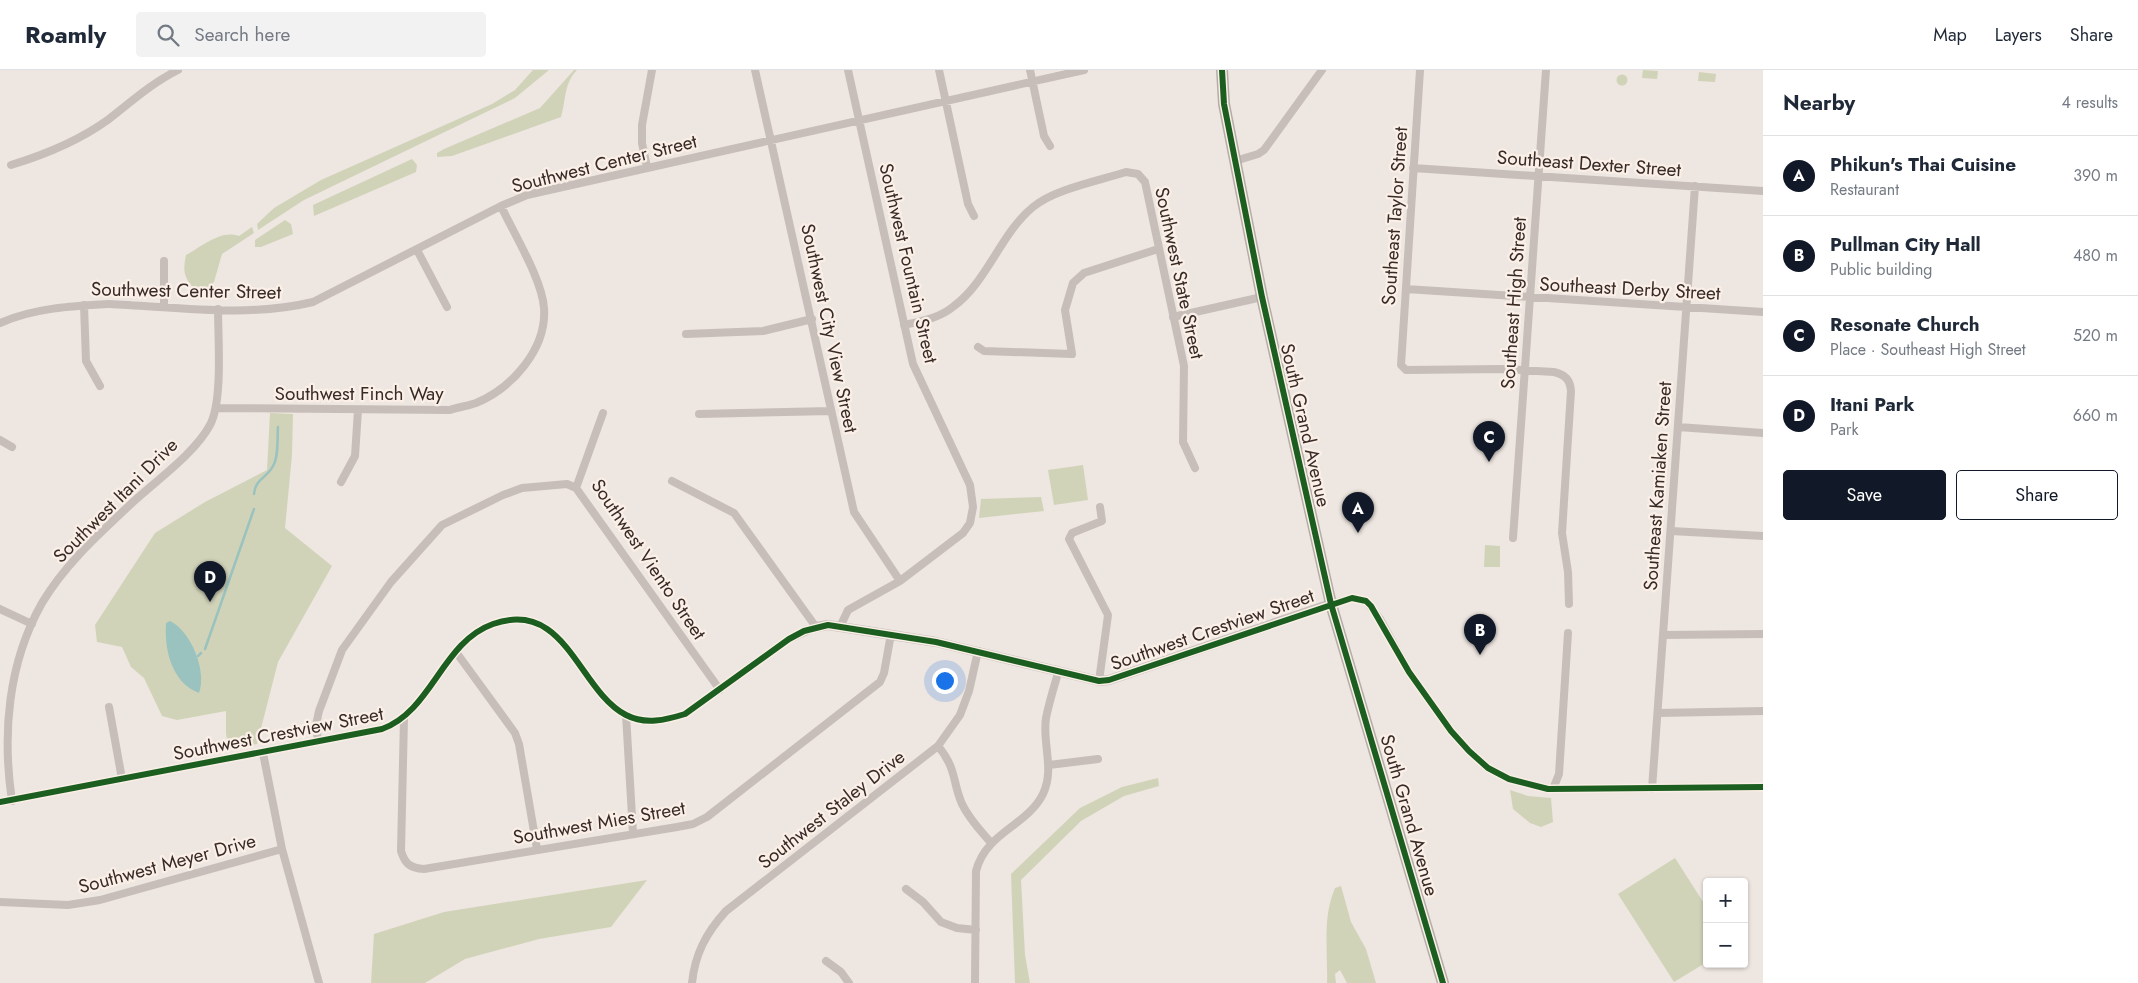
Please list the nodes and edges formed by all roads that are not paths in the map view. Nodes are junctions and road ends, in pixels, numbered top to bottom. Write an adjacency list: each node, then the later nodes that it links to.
1 (178, 70): 18 (street)
2 (652, 70): 19 (street)
3 (755, 70): 15 (street, Southwest City View Street)
4 (848, 70): 14 (street, Southwest Fountain Street)
5 (939, 70): 13 (street)
6 (1030, 70): 12 (street)
7 (1084, 70): 12 (street, Southwest Center Street)
8 (1222, 70): 17 (main road, South Grand Avenue)
9 (1322, 70): 17 (street)
10 (1420, 70): 20 (street, Southeast Taylor Street)
11 (1546, 70): 21 (street, Southeast High Street)
12 (1032, 82): 13 (street, Southwest Center Street); 16 (street)
13 (946, 100): 14 (street, Southwest Center Street); 25 (street)
14 (859, 120): 15 (street, Southwest Center Street); 41 (street, Southwest Fountain Street)
15 (772, 140): 19 (street, Southwest Center Street); 39 (street, Southwest City View Street)
16 (1050, 146)
17 (1235, 161): 30 (main road, South Grand Avenue)
18 (11, 165)
19 (647, 168): 24 (street, Southwest Center Street)
20 (1413, 168): 21 (street, Southeast Dexter Street); 29 (street, Southeast Taylor Street)
21 (1538, 176): 22 (street, Southeast Dexter Street); 31 (street, Southeast High Street)
22 (1695, 186): 23 (street, Southeast Dexter Street); 35 (street, Southeast Kamiaken Street)
23 (1763, 191)
24 (501, 206): 27 (street, Southwest Center Street); 47 (street, Southwest Finch Way)
25 (974, 216)
26 (1158, 249): 38 (street, Southwest State Street); 41 (street, Southwest State Street); 43 (street)
27 (417, 250): 34 (street); 36 (street, Southwest Center Street)
28 (164, 261): 33 (street)
29 (1406, 289): 31 (street, Southeast Derby Street); 44 (street, Southeast Taylor Street)
30 (1262, 297): 38 (street); 64 (main road, South Grand Avenue)
31 (1531, 298): 35 (street, Southeast Derby Street); 44 (street, Southeast High Street)
32 (84, 305): 33 (street, Southwest Center Street); 40 (street, Southwest Center Street); 45 (street)
33 (164, 307): 36 (street, Southwest Center Street)
34 (448, 307)
35 (1685, 307): 37 (street, Southeast Derby Street); 51 (street, Southeast Kamiaken Street)
36 (218, 309): 46 (street, Southwest Itani Drive)
37 (1763, 312)
38 (1173, 317): 55 (street, Southwest State Street)
39 (812, 319): 42 (street); 48 (street, Southwest City View Street)
40 (0, 323)
41 (904, 325): 63 (street, Southwest Fountain Street)
42 (686, 334)
43 (978, 346)
44 (1525, 370): 62 (street, Southeast High Street); 65 (street)
45 (100, 386)
46 (217, 408): 47 (street, Southwest Finch Way); 67 (street, Southwest Itani Drive)
47 (358, 410): 57 (street)
48 (831, 411): 50 (street); 63 (street, Southwest City View Street)
49 (603, 413): 58 (street, Southwest Viento Street)
50 (699, 414)
51 (1678, 427): 52 (street); 60 (street, Southeast Kamiaken Street)
52 (1763, 433)
53 (0, 440): 54 (street)
54 (12, 447)
55 (1195, 468)
56 (672, 481): 68 (street)
57 (341, 482)
58 (576, 488): 78 (street, Southwest Viento Street); 84 (street)
59 (1100, 507): 77 (street)
60 (1671, 530): 61 (street); 73 (street, Southeast Kamiaken Street)
61 (1763, 536)
62 (1513, 538)
63 (900, 581): 69 (street, Southwest Fountain Street)
64 (1331, 604): 77 (street, Southwest Crestview Street); 91 (street); 107 (main road, South Grand Avenue)
65 (1569, 604)
66 (0, 609): 67 (street)
67 (32, 624): 93 (street, Southwest Itani Drive)
68 (816, 627): 69 (street, Southwest Crestview Street); 78 (street, Southwest Crestview Street)
69 (840, 627): 71 (street, Southwest Crestview Street)
70 (1568, 633): 91 (street)
71 (891, 634): 74 (street, Southwest Crestview Street); 95 (street, Southwest Mies Street)
72 (1763, 634): 73 (street)
73 (1663, 635): 81 (street, Southeast Kamiaken Street)
74 (978, 651): 76 (street, Southwest Crestview Street); 85 (street, Southwest Staley Drive)
75 (456, 652): 82 (street, Southwest Crestview Street); 83 (street, Southwest Crestview Street); 98 (street)
76 (1058, 673): 77 (street, Southwest Crestview Street); 88 (street)
77 (1099, 681)
78 (720, 690): 82 (street, Southwest Crestview Street)
79 (109, 707): 89 (street)
80 (1763, 711): 81 (street)
81 (1658, 713): 92 (street, Southeast Kamiaken Street)
82 (626, 715): 95 (street)
83 (404, 718): 84 (street, Southwest Crestview Street); 98 (street, Southwest Mies Street)
84 (318, 741): 86 (street, Southwest Crestview Street)
85 (938, 746): 96 (street); 104 (street, Southwest Staley Drive)
86 (263, 752): 89 (street, Southwest Crestview Street); 97 (street)
87 (1098, 758): 88 (street)
88 (1049, 765): 96 (street)
89 (122, 779): 93 (street, Southwest Crestview Street)
90 (1763, 787): 92 (street)
91 (1553, 789): 92 (street)
92 (1652, 789)
93 (12, 801): 94 (street, Southwest Crestview Street)
94 (0, 802)
95 (633, 833): 98 (street, Southwest Mies Street)
96 (990, 843): 101 (street)
97 (282, 849): 100 (street, Southwest Meyer Drive); 103 (street)
98 (537, 849)
99 (906, 889): 101 (street)
100 (0, 902)
101 (976, 930): 106 (street)
102 (826, 961): 105 (street)
103 (318, 983)
104 (692, 983)
105 (850, 983)
106 (975, 983)
107 (1443, 983)

